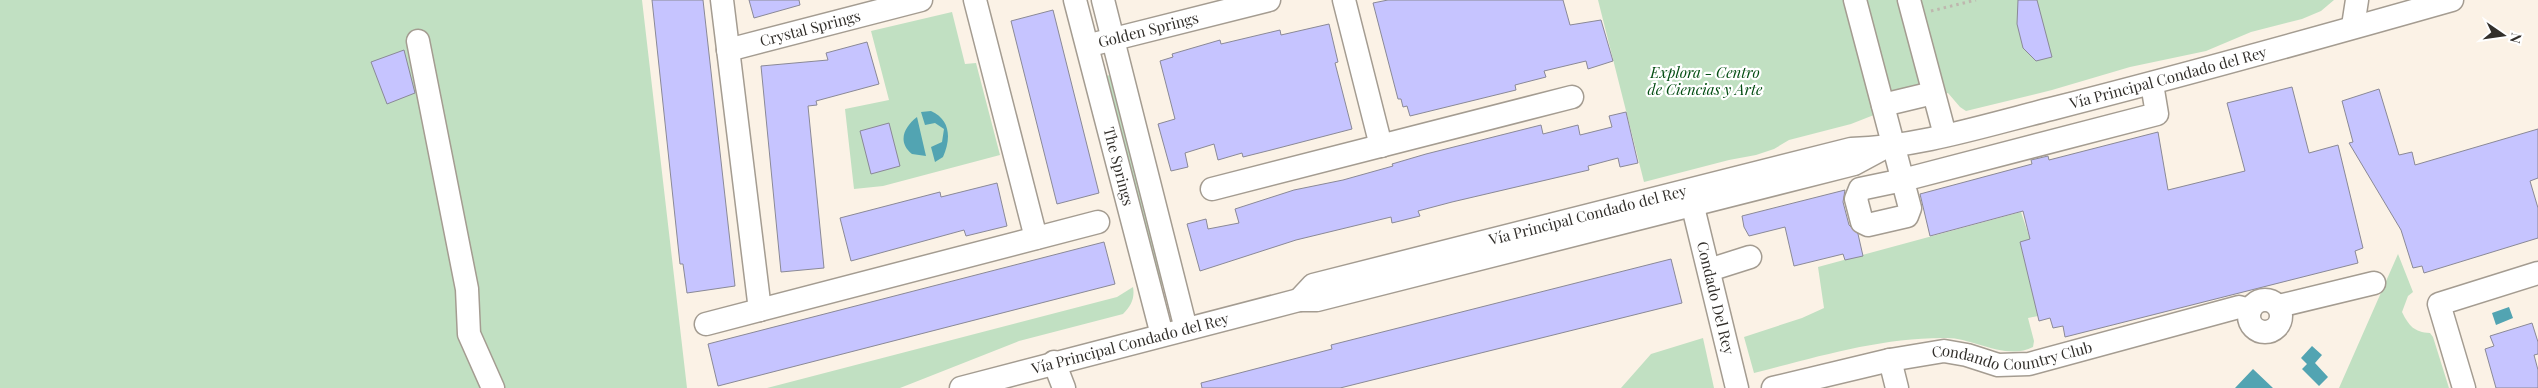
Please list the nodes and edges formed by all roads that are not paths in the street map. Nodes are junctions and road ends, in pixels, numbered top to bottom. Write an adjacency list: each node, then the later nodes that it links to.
1 (722, 0): 16 (street)
2 (921, 0): 16 (street, Crystal Springs)
3 (975, 0): 29 (street)
4 (1075, 0): 15 (street, The Springs)
5 (1103, 0): 13 (street, The Springs)
6 (1269, 0): 13 (street, Golden Springs)
7 (1344, 0): 22 (street)
8 (1856, 0): 20 (street)
9 (2357, 0): 12 (street)
10 (2452, 0): 12 (street, Vía Principal Condado del Rey)
11 (1911, 8): 18 (street)
12 (2353, 26): 17 (street, Vía Principal Condado del Rey)
13 (1113, 39): 15 (street, Golden Springs); 37 (street, The Springs)
14 (418, 41): 41 (street)
15 (1087, 46): 38 (street, The Springs)
16 (728, 50): 35 (street)
17 (2152, 84): 21 (street, Vía Principal Condado del Rey); 23 (street)
18 (1933, 93): 20 (street); 21 (street)
19 (1572, 97): 22 (street)
20 (1883, 105): 23 (street)
21 (1945, 135): 23 (street, Vía Principal Condado del Rey)
22 (1381, 146): 25 (street)
23 (1889, 147): 24 (street, Vía Principal Condado del Rey); 27 (street, Vía Principal Condado del Rey)
24 (1706, 185): 26 (street, Vía Principal Condado del Rey); 27 (street)
25 (1212, 189)
26 (1675, 192): 27 (street); 34 (street, Vía Principal Condado del Rey)
27 (1693, 206): 31 (street, Condado Del Rey); 34 (street, Vía Principal Condado del Rey)
28 (1098, 222): 29 (street)
29 (1036, 238): 35 (street)
30 (1750, 257): 31 (street)
31 (1709, 270): 44 (street, Condado Del Rey)
32 (2538, 273): 47 (street)
33 (2374, 283): 39 (street, Condando Country Club)
34 (1299, 300): 37 (street, Vía Principal Condado del Rey)
35 (760, 310): 36 (street)
36 (706, 324)
37 (1186, 329): 38 (street, Vía Principal Condado del Rey)
38 (1162, 335): 40 (street, Vía Principal Condado del Rey)
39 (1890, 360): 45 (street, Condando Country Club); 46 (street)
40 (1054, 362): 42 (street, Vía Principal Condado del Rey); 43 (street)
41 (493, 388)
42 (961, 388)
43 (1064, 388)
44 (1737, 388)
45 (1773, 388)
46 (1897, 388)
47 (2464, 388)

